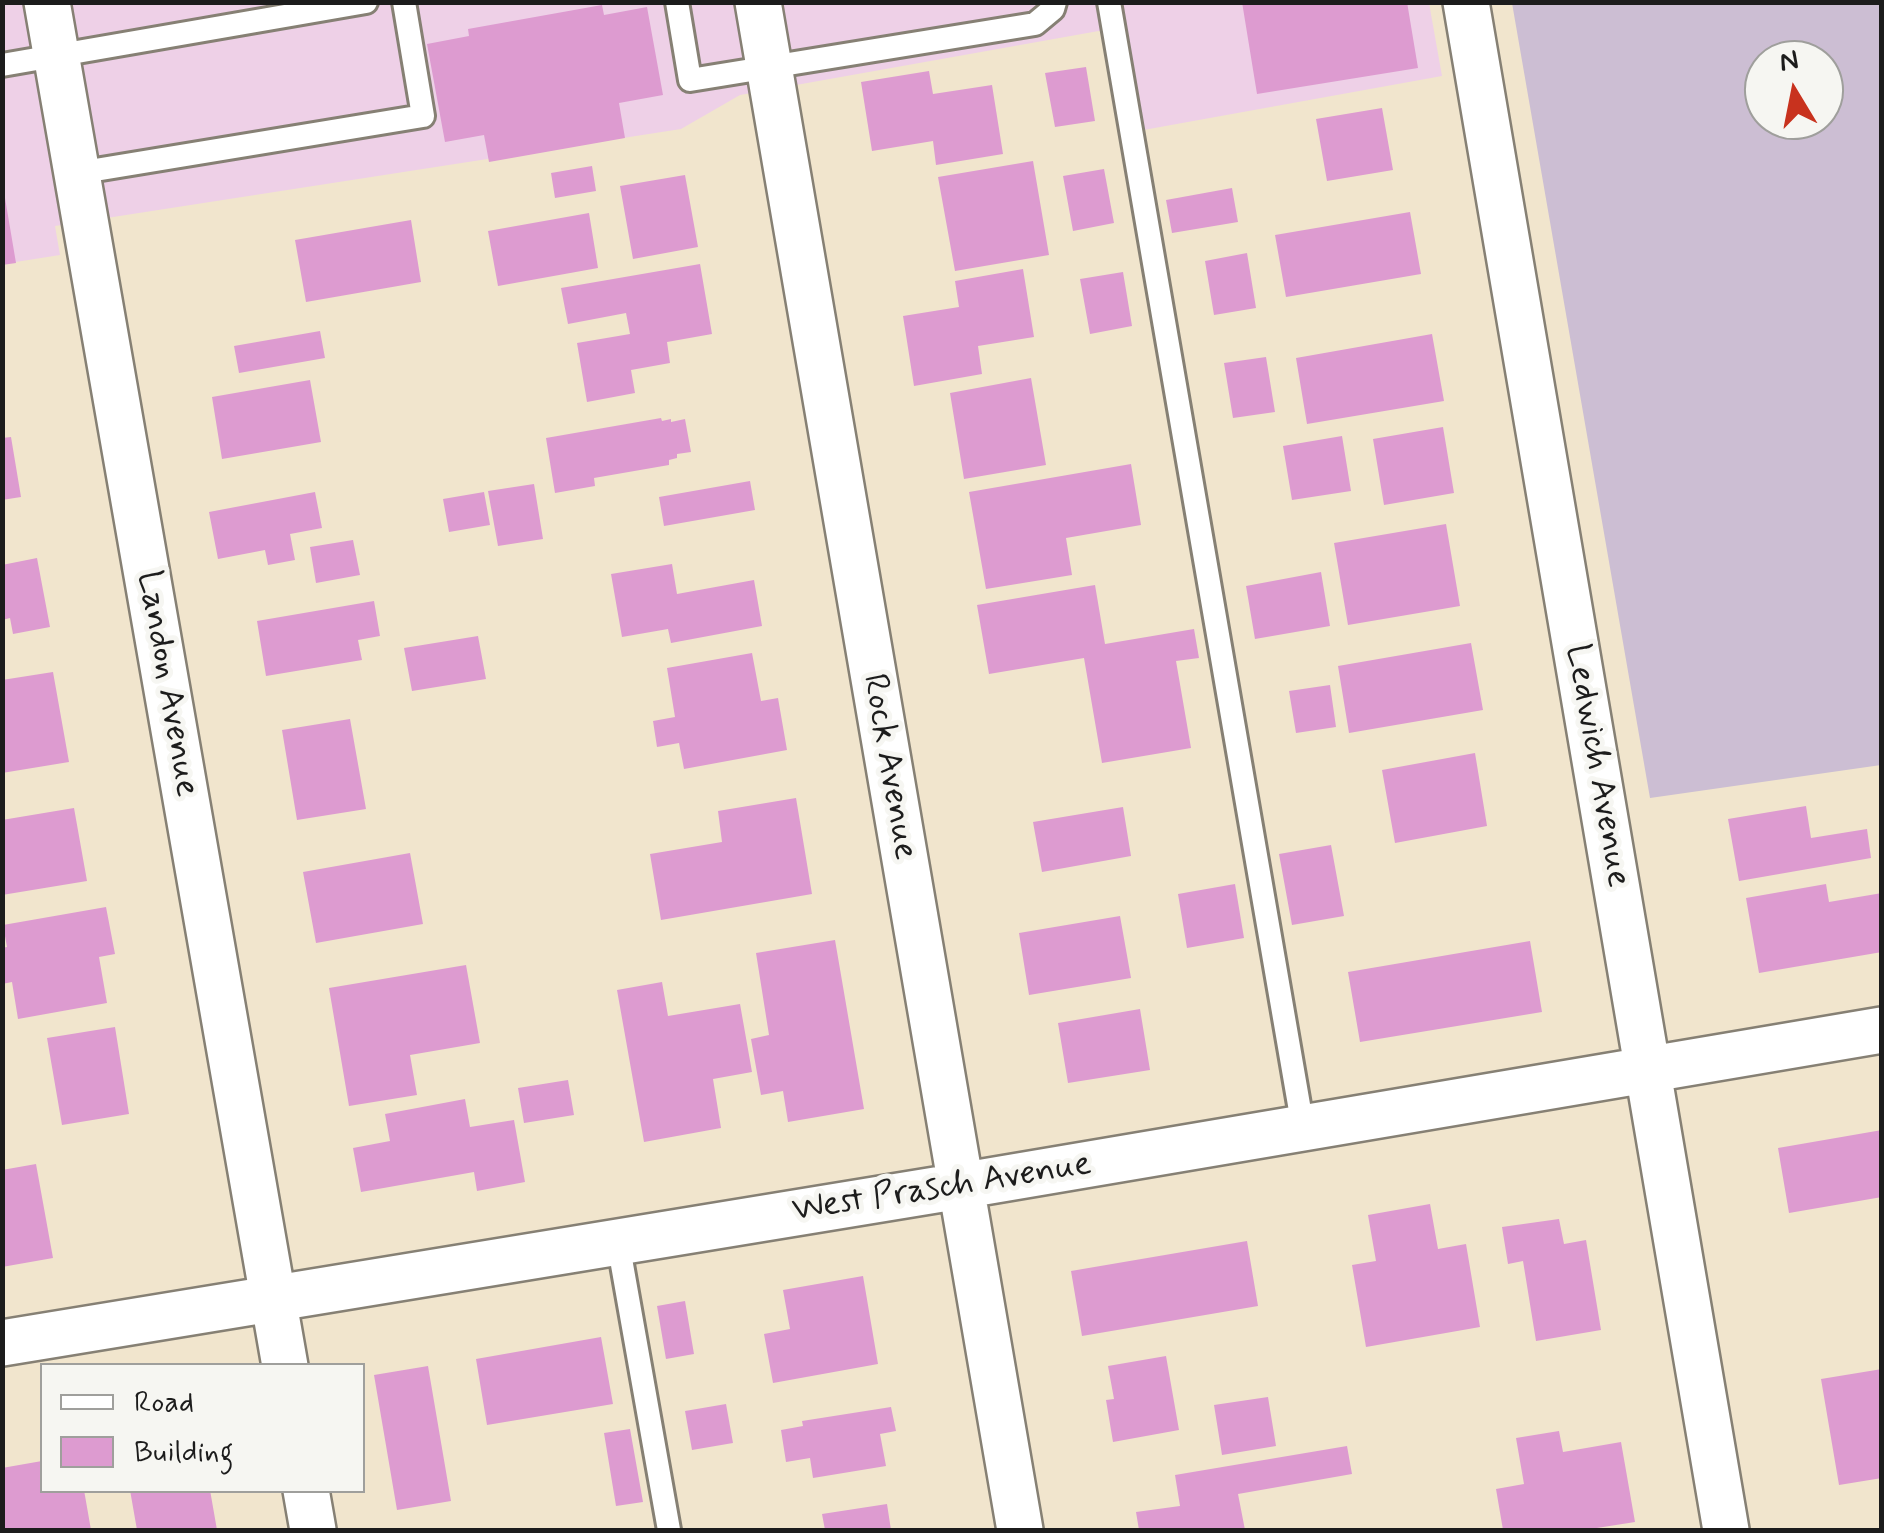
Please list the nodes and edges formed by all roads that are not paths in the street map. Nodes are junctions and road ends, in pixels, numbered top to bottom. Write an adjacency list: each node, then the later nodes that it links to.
1 (47, 2): 9 (street, Landon Avenue)
2 (366, 2): 9 (lane)
3 (404, 2): 12 (lane)
4 (678, 2): 11 (lane)
5 (758, 2): 11 (street, Rock Avenue)
6 (1055, 2): 11 (lane)
7 (1110, 2): 15 (lane)
8 (1466, 2): 14 (street, Ledwich Avenue)
9 (56, 56): 10 (lane); 12 (street, Landon Avenue)
10 (2, 64)
11 (769, 67): 16 (street, Rock Avenue)
12 (77, 173): 18 (street, Landon Avenue)
13 (1882, 1030): 14 (street, West Prasch Avenue)
14 (1648, 1070): 15 (street, West Prasch Avenue); 25 (street, Ledwich Avenue)
15 (1303, 1128): 16 (street, West Prasch Avenue)
16 (960, 1186): 17 (street, West Prasch Avenue); 24 (street, Rock Avenue)
17 (618, 1242): 18 (street, West Prasch Avenue); 23 (lane)
18 (273, 1298): 19 (street, West Prasch Avenue); 20 (street, Landon Avenue)
19 (2, 1343)
20 (284, 1363)
21 (307, 1493): 22 (street)
22 (314, 1530)
23 (669, 1530)
24 (1020, 1530)
25 (1726, 1530)

